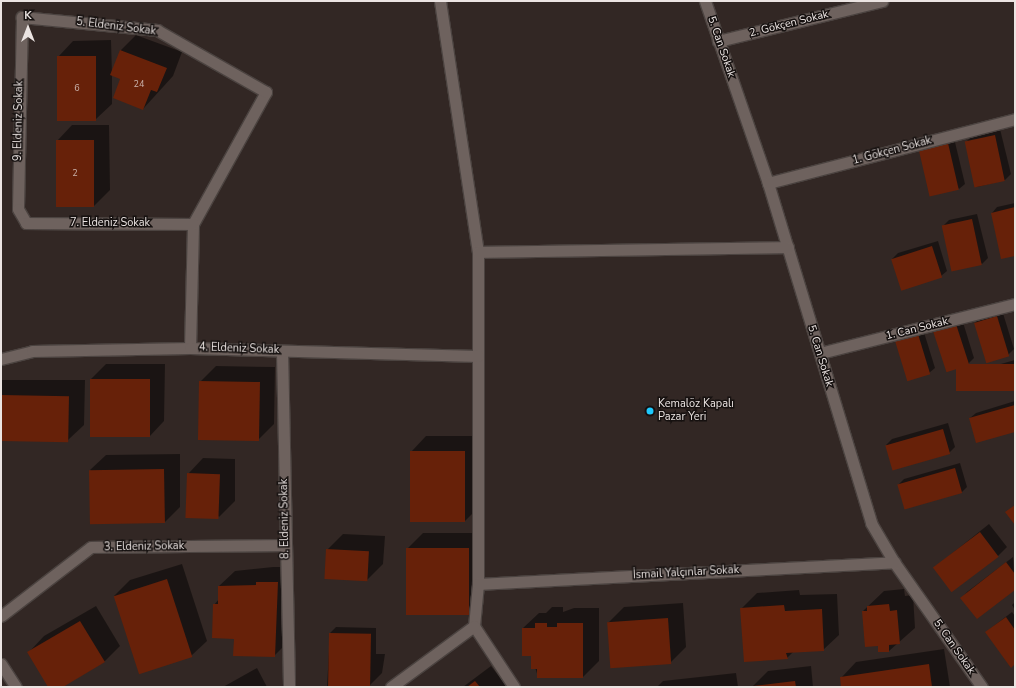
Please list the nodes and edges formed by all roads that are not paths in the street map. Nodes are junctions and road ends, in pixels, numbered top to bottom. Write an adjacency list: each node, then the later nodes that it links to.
1 (440, 1): 11 (street)
2 (706, 1): 5 (street, 5. Can Sokak)
3 (882, 1): 5 (street, 2. Gökçen Sokak)
4 (22, 17): 8 (street, 9. Eldeniz Sokak); 9 (street, 5. Eldeniz Sokak)
5 (718, 41): 7 (street, 5. Can Sokak)
6 (1015, 119): 7 (street, 1. Gökçen Sokak)
7 (768, 183): 10 (street, 5. Can Sokak)
8 (26, 223): 9 (street, 7. Eldeniz Sokak)
9 (193, 224): 13 (street)
10 (788, 247): 11 (street); 15 (street, 5. Can Sokak)
11 (478, 252): 16 (street)
12 (1015, 304): 15 (street, 1. Can Sokak)
13 (190, 348): 14 (street, 4. Eldeniz Sokak); 17 (street, 4. Eldeniz Sokak)
14 (282, 351): 16 (street, 4. Eldeniz Sokak); 18 (street, 8. Eldeniz Sokak)
15 (820, 353): 19 (street, 5. Can Sokak)
16 (478, 356): 20 (street)
17 (1, 359)
18 (286, 546): 21 (street, 3. Eldeniz Sokak); 25 (street, 8. Eldeniz Sokak)
19 (894, 562): 20 (street, İsmail Yalçınlar Sokak); 28 (street, 5. Can Sokak)
20 (478, 584): 22 (street)
21 (1, 616)
22 (474, 626): 26 (street); 27 (street)
23 (1, 664): 24 (street)
24 (16, 687)
25 (289, 687)
26 (391, 687)
27 (514, 687)
28 (982, 687)

